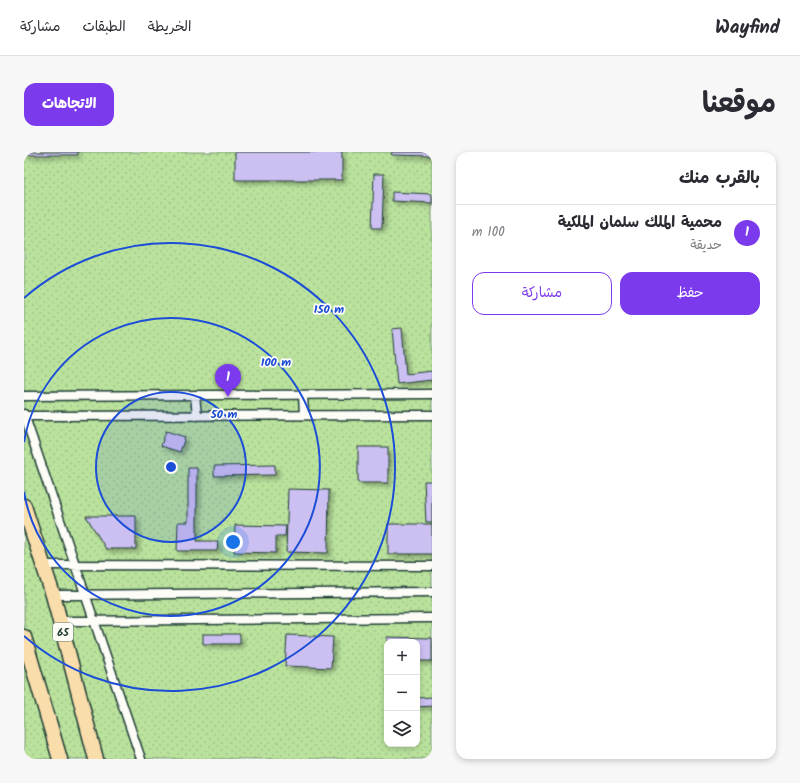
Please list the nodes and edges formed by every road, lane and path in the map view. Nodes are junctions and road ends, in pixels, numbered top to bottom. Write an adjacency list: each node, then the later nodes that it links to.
1 (432, 394): 3 (street)
2 (195, 395): 3 (street); 4 (street); 8 (street)
3 (303, 395): 6 (street)
4 (24, 396)
5 (24, 415): 8 (street); 11 (street)
6 (304, 415): 7 (street); 8 (street)
7 (432, 415)
8 (197, 416)
9 (24, 506): 10 (highway, 65)
10 (45, 565): 11 (street); 15 (highway, 65)
11 (76, 565): 12 (street); 14 (street)
12 (432, 566)
13 (432, 592): 14 (street)
14 (85, 594): 15 (street); 17 (street)
15 (53, 595): 18 (highway, 65)
16 (432, 618): 17 (street)
17 (94, 620): 18 (street); 22 (street)
18 (61, 621): 21 (highway, 65)
19 (24, 637): 20 (highway)
20 (60, 759)
21 (96, 759)
22 (141, 759)

